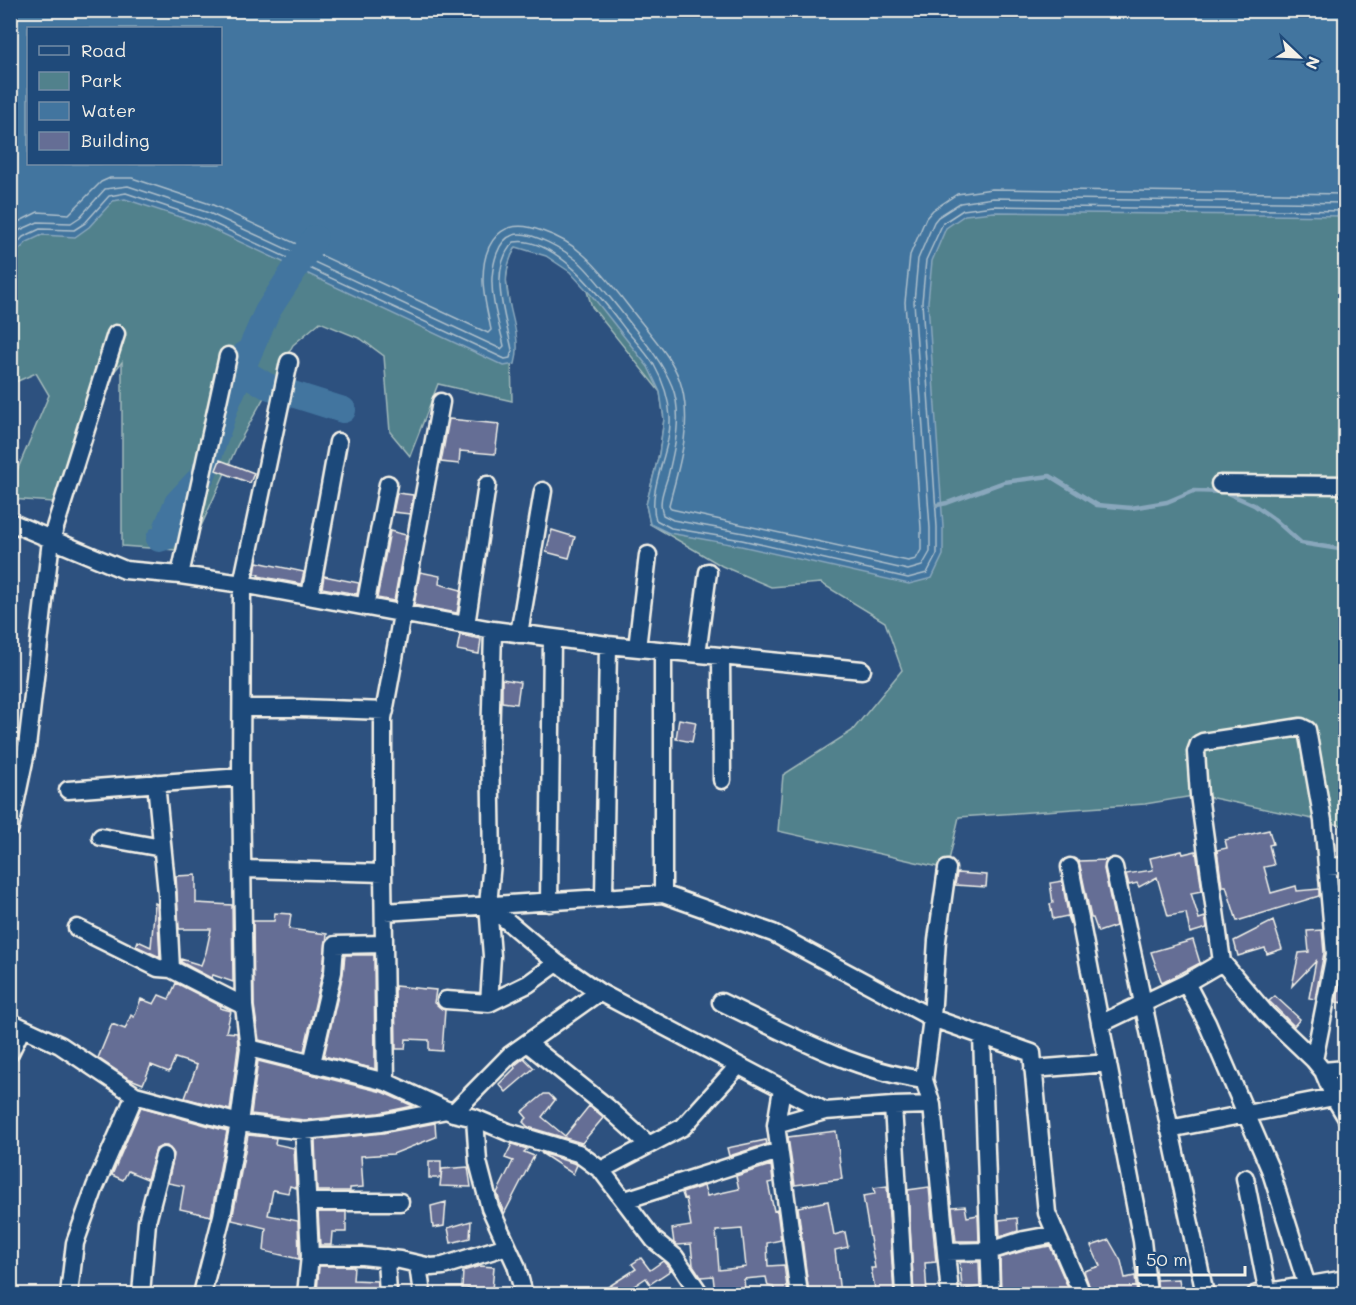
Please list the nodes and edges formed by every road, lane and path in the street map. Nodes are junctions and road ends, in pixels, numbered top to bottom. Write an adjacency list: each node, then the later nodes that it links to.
1 (116, 334): 12 (street)
2 (228, 356): 15 (street)
3 (289, 362): 16 (street)
4 (441, 402): 19 (street)
5 (338, 442): 17 (street)
6 (388, 484): 18 (street)
7 (1220, 484): 9 (street)
8 (487, 485): 20 (street)
9 (1346, 485)
10 (543, 491): 22 (street)
11 (10, 522): 12 (street)
12 (51, 540): 15 (street); 36 (street)
13 (648, 555): 25 (street)
14 (708, 572): 27 (street)
15 (180, 575): 16 (street)
16 (242, 584): 17 (street); 30 (street)
17 (310, 596): 18 (street)
18 (365, 607): 19 (street)
19 (403, 614): 20 (street); 31 (street)
20 (466, 626): 21 (street)
21 (493, 630): 22 (street); 49 (street)
22 (519, 634): 23 (street)
23 (552, 638): 24 (street); 48 (street)
24 (608, 645): 25 (street); 47 (street)
25 (637, 648): 26 (street)
26 (663, 651): 27 (street); 46 (street)
27 (697, 654): 28 (street)
28 (721, 656): 29 (street); 33 (street)
29 (862, 670)
30 (242, 708): 31 (street); 32 (street)
31 (385, 711): 45 (street)
32 (241, 777): 34 (street); 43 (street)
33 (722, 780)
34 (156, 783): 35 (street); 38 (street)
35 (68, 790)
36 (10, 828)
37 (101, 837): 38 (street)
38 (162, 848): 55 (street)
39 (1346, 866): 42 (street)
40 (1070, 867): 64 (street)
41 (1114, 867): 61 (street)
42 (1327, 867): 53 (street); 72 (street)
43 (243, 869): 45 (street); 62 (street)
44 (946, 869): 63 (street)
45 (383, 873): 50 (street)
46 (663, 894): 47 (street); 63 (street)
47 (604, 897): 48 (street)
48 (549, 903): 49 (street)
49 (488, 905): 50 (street); 54 (street); 60 (street)
50 (384, 912): 52 (street)
51 (77, 928): 55 (street)
52 (384, 944): 70 (street); 77 (street)
53 (1222, 962): 56 (street); 72 (street)
54 (557, 963): 57 (street); 60 (street)
55 (171, 969): 62 (street)
56 (1186, 983): 61 (street); 85 (street)
57 (599, 992): 67 (street); 73 (street)
58 (446, 1000): 60 (street)
59 (721, 1002): 76 (street)
60 (489, 1003)
61 (1143, 1004): 64 (street); 90 (street)
62 (244, 1006): 68 (street)
63 (932, 1018): 66 (street); 76 (street)
64 (1100, 1024): 71 (street)
65 (16, 1025): 69 (street); 79 (street)
66 (982, 1036): 74 (street); 102 (street)
67 (527, 1043): 84 (street); 92 (street)
68 (249, 1048): 70 (street); 88 (street)
69 (10, 1053)
70 (312, 1063): 77 (street)
71 (1108, 1063): 74 (street); 122 (street)
72 (1318, 1065): 75 (street); 80 (street)
73 (738, 1066): 78 (street); 92 (street)
74 (1032, 1069): 100 (street)
75 (1346, 1069)
76 (924, 1080): 81 (street)
77 (386, 1082): 84 (street)
78 (782, 1089): 83 (street); 89 (street)
79 (135, 1095): 88 (street); 110 (street)
80 (1334, 1097): 85 (street); 86 (street)
81 (932, 1105): 82 (street); 103 (street)
82 (893, 1106): 83 (street); 109 (street)
83 (825, 1111): 89 (street)
84 (450, 1112): 87 (street); 91 (street)
85 (1247, 1113): 90 (street); 108 (street)
86 (1346, 1117)
87 (475, 1118): 95 (street); 101 (street)
88 (239, 1123): 91 (street); 112 (street)
89 (776, 1125): 93 (street)
90 (1169, 1128): 123 (street)
91 (304, 1131): 98 (street)
92 (649, 1144): 95 (street)
93 (779, 1151): 97 (street); 118 (street)
94 (164, 1156): 111 (street)
95 (601, 1170): 97 (street)
96 (1245, 1178): 124 (street)
97 (625, 1200): 117 (street)
98 (308, 1202): 99 (street); 104 (street)
99 (400, 1202)
100 (1056, 1234): 102 (street); 121 (street)
101 (507, 1246): 106 (street); 116 (street)
102 (989, 1251): 103 (street); 120 (street)
103 (946, 1252): 119 (street)
104 (310, 1256): 105 (street); 113 (street)
105 (386, 1258): 106 (street); 114 (street)
106 (418, 1265): 115 (street)
107 (1346, 1279): 108 (street)
108 (1307, 1286): 124 (street)
109 (904, 1292)
110 (69, 1294)
111 (141, 1294)
112 (202, 1294)
113 (306, 1294)
114 (388, 1294)
115 (422, 1294)
116 (524, 1294)
117 (700, 1294)
118 (799, 1294)
119 (950, 1294)
120 (991, 1294)
121 (1082, 1294)
122 (1148, 1294)
123 (1204, 1294)
124 (1264, 1294)

